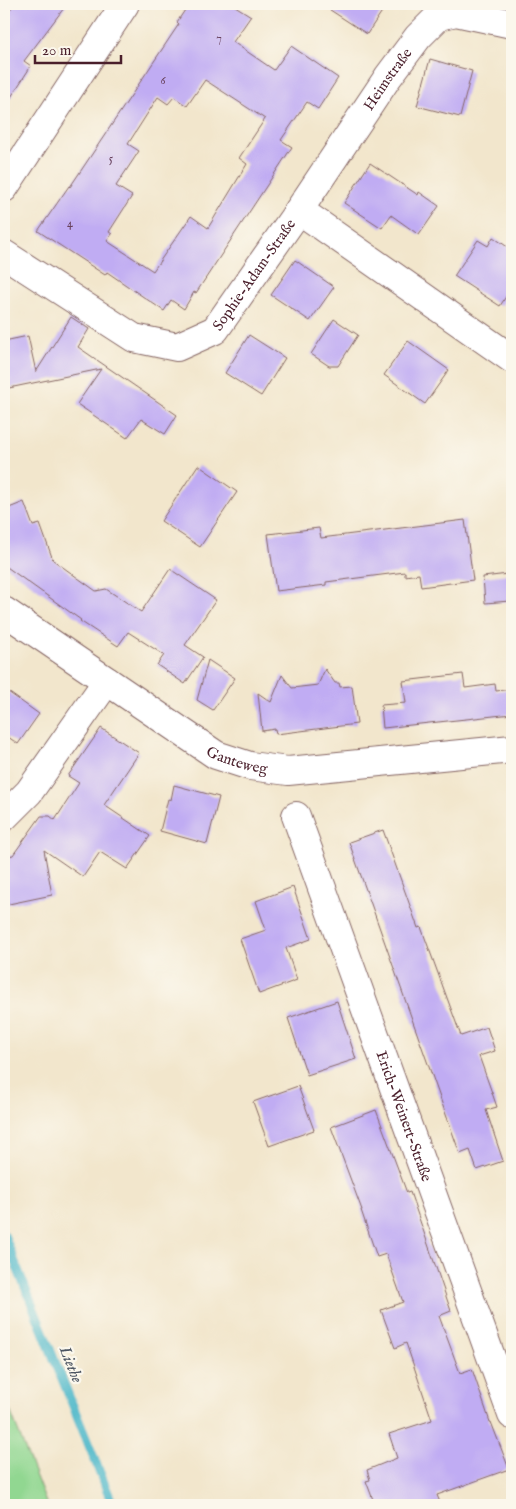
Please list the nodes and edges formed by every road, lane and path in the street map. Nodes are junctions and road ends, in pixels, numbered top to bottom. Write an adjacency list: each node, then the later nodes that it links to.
1 (126, 4): 3 (street)
2 (512, 24): 4 (street, Heimstraße)
3 (4, 188)
4 (299, 210): 5 (street, Sophie-Adam-Straße); 6 (street, Sophie-Adam-Straße)
5 (4, 254)
6 (512, 359)
7 (4, 611): 8 (street, Ganteweg)
8 (107, 681): 9 (street, Ganteweg); 11 (street)
9 (512, 749)
10 (296, 816): 12 (street, Erich-Weinert-Straße)
11 (4, 817)
12 (512, 1415)

